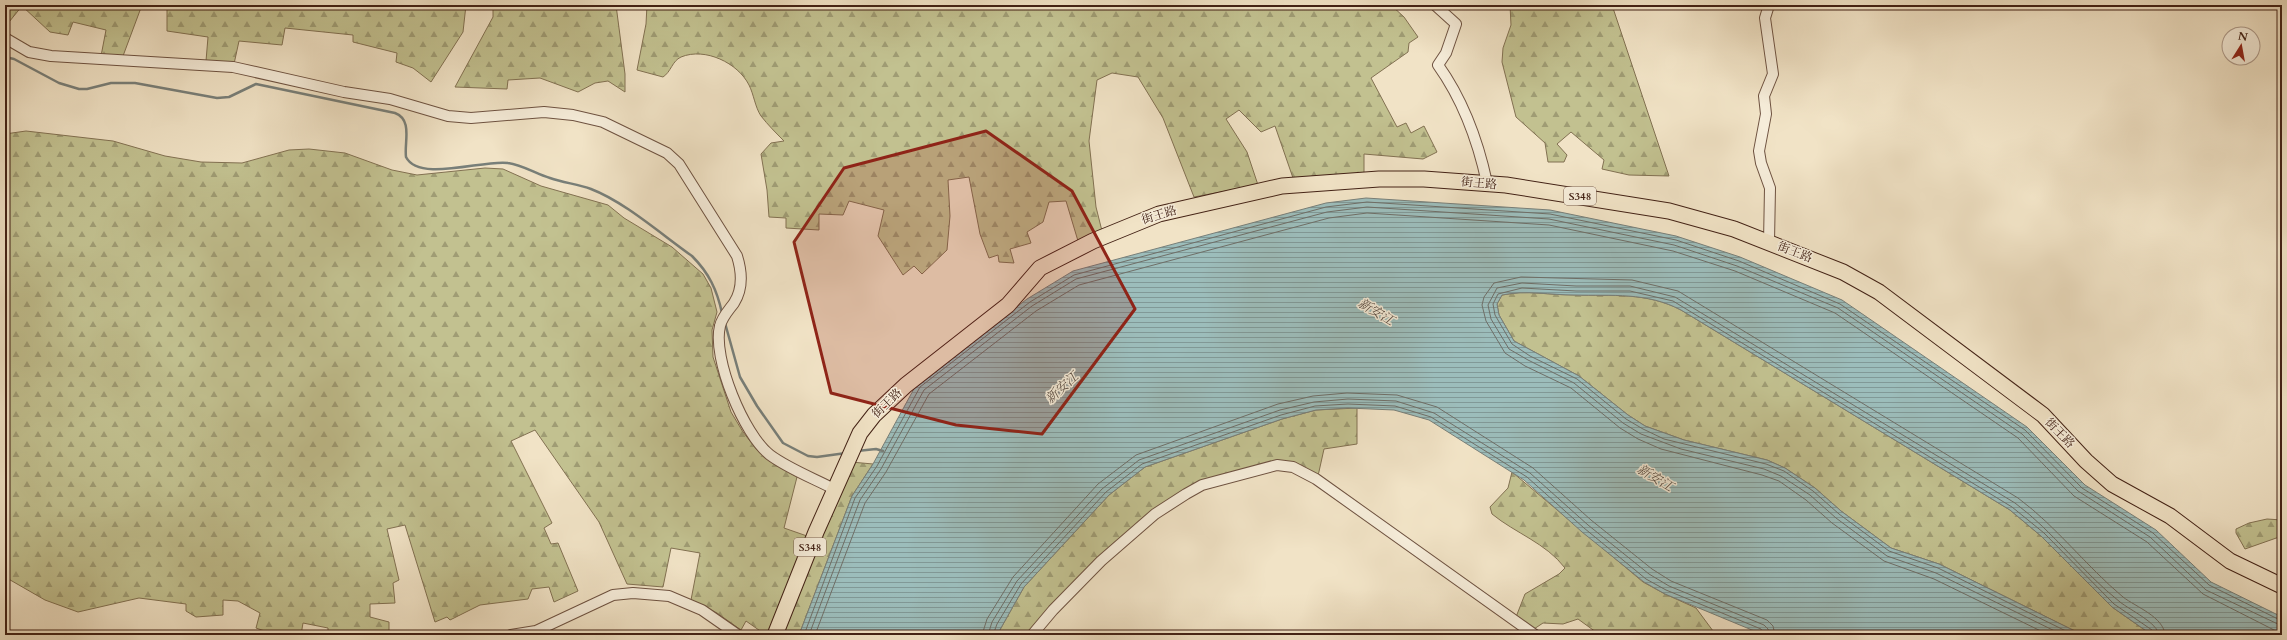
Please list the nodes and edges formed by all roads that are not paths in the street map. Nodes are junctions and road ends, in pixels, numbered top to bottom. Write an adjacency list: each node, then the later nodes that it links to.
1 (1435, 5): 4 (street)
2 (1769, 5): 5 (street)
3 (5, 38): 6 (street)
4 (1487, 184): 5 (main road, 街王路 / S348); 6 (main road, 街王路 / S348)
5 (1769, 242): 7 (main road, 街王路 / S348)
6 (834, 489): 10 (main road, 街王路 / S348)
7 (2282, 586)
8 (511, 635): 9 (street)
9 (738, 635)
10 (775, 635)
11 (1032, 635): 12 (street)
12 (1535, 635)

